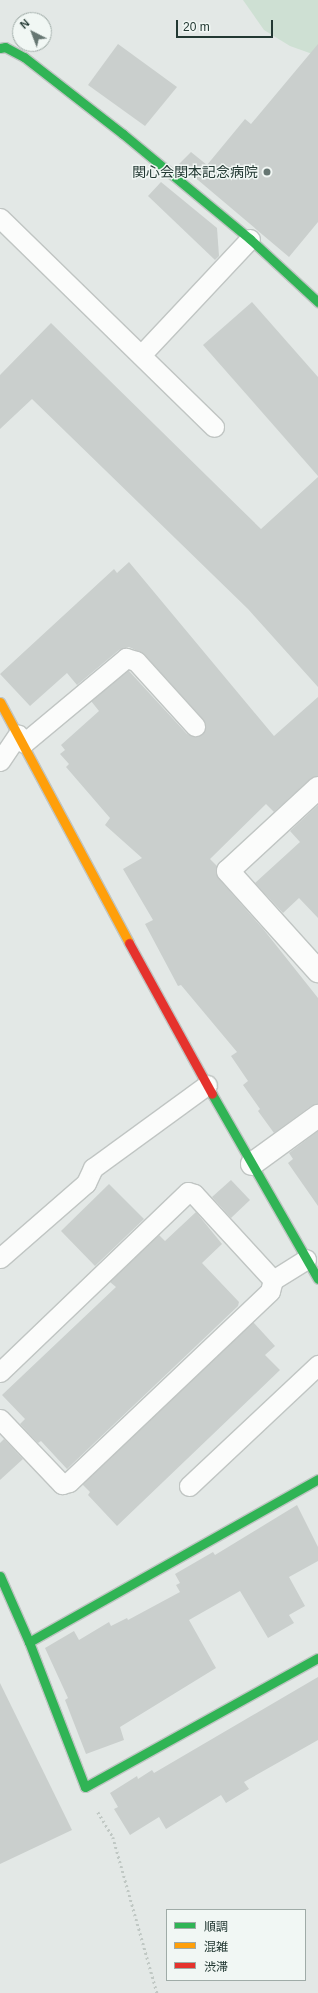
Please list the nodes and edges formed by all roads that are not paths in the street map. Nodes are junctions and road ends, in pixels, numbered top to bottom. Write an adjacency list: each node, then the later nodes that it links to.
1 (0, 48): 3 (street)
2 (0, 218): 5 (lane)
3 (250, 239): 4 (street); 5 (lane)
4 (318, 302)
5 (141, 355): 6 (lane)
6 (214, 427)
7 (0, 702): 9 (street)
8 (195, 726): 9 (lane)
9 (21, 739): 10 (lane); 13 (street)
10 (0, 761)
11 (318, 788): 12 (street)
12 (318, 971)
13 (207, 1085): 15 (street); 16 (lane)
14 (318, 1116): 15 (street)
15 (252, 1164): 17 (street)
16 (0, 1258)
17 (306, 1259): 18 (street); 19 (lane)
18 (318, 1279)
19 (273, 1280): 21 (lane); 22 (lane)
20 (318, 1365): 24 (lane)
21 (0, 1372)
22 (0, 1419)
23 (318, 1479): 26 (street)
24 (189, 1486)
25 (0, 1576): 26 (street)
26 (29, 1642): 27 (street)
27 (318, 1658)

